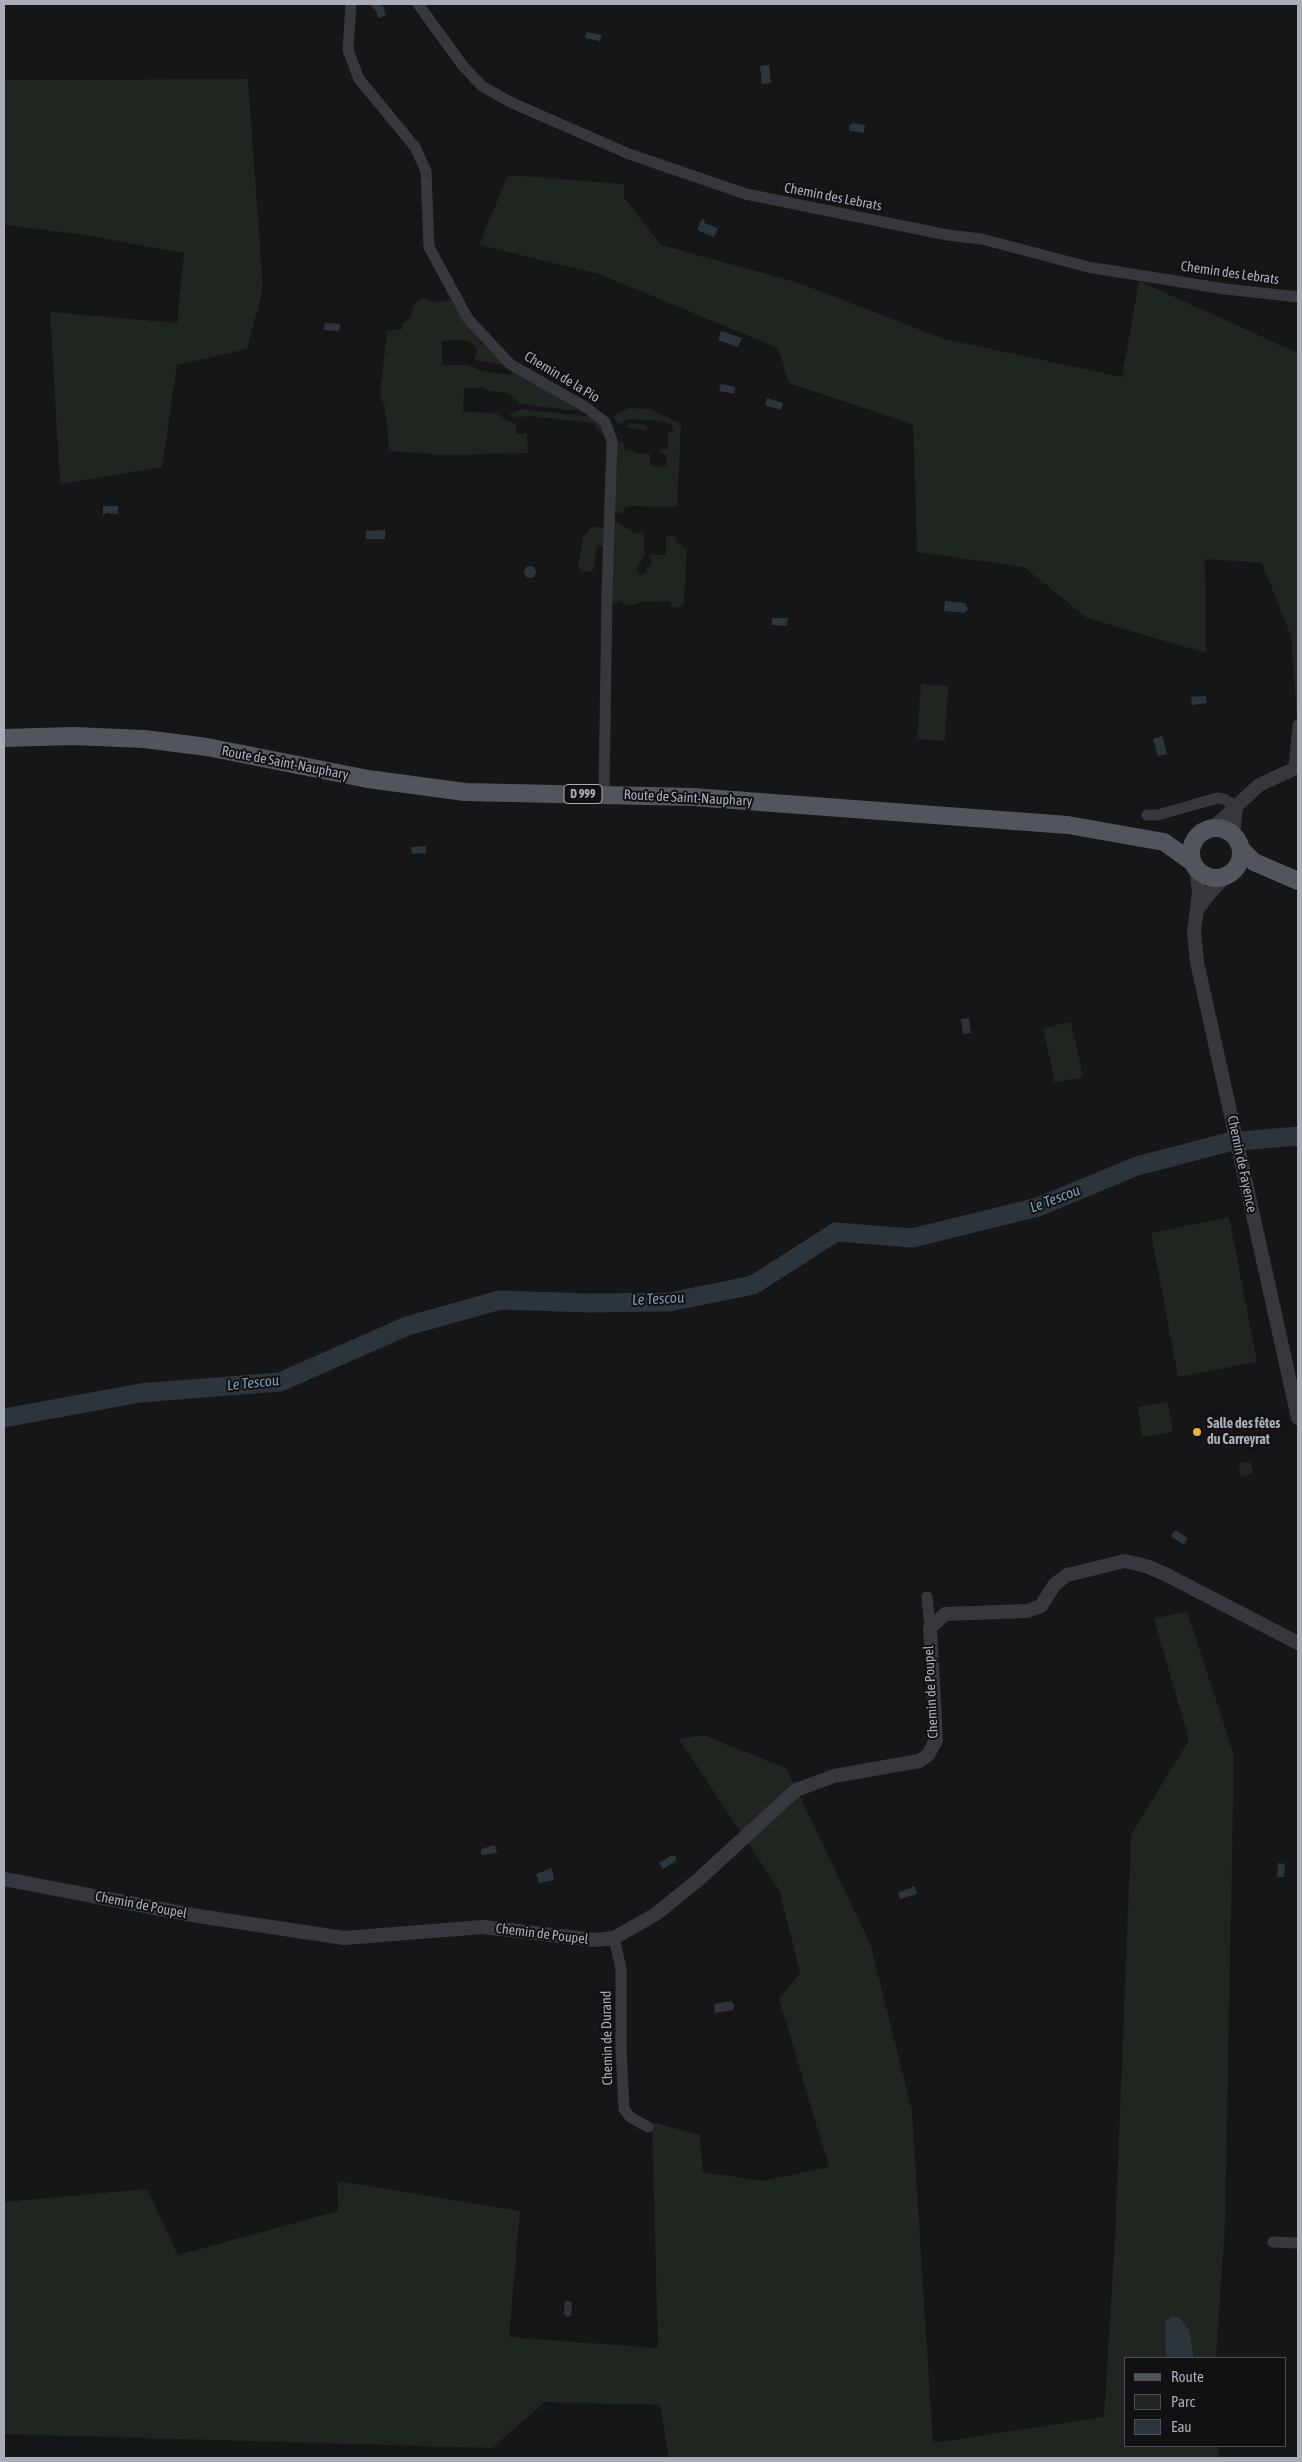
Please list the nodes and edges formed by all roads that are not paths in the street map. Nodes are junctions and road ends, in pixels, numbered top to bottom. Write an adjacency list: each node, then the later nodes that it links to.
1 (351, 4): 7 (street, Chemin de la Pio)
2 (418, 4): 3 (street, Chemin des Lebrats)
3 (1298, 297)
4 (1298, 725): 6 (street)
5 (4, 738): 7 (main road, Route de Saint-Nauphary / D 999)
6 (1296, 768): 8 (street)
7 (604, 794): 12 (main road, Route de Saint-Nauphary / D 999)
8 (1236, 806): 9 (street); 10 (street); 13 (street)
9 (1147, 815)
10 (1213, 828): 11 (main road); 13 (main road)
11 (1198, 836): 12 (main road, Route de Saint-Nauphary / D 999); 14 (main road)
12 (1164, 842): 14 (main road, Route de Saint-Nauphary / D 999)
13 (1237, 842): 15 (main road); 16 (main road)
14 (1194, 865): 16 (main road); 18 (street, Chemin de Fayence)
15 (1274, 872): 16 (main road); 17 (main road)
16 (1227, 876): 18 (street, Chemin de Fayence)
17 (1298, 881)
18 (1198, 910): 19 (street, Chemin de Fayence)
19 (1298, 1418)
20 (927, 1596): 21 (street, Chemin de Poupel)
21 (930, 1628): 22 (street, Chemin de Poupel); 24 (street, Chemin de Poupel)
22 (1298, 1643)
23 (4, 1879): 24 (street, Chemin de Poupel)
24 (614, 1938): 25 (street, Chemin de Durand)
25 (648, 2127)
26 (1273, 2242): 27 (street)
27 (1298, 2243)

